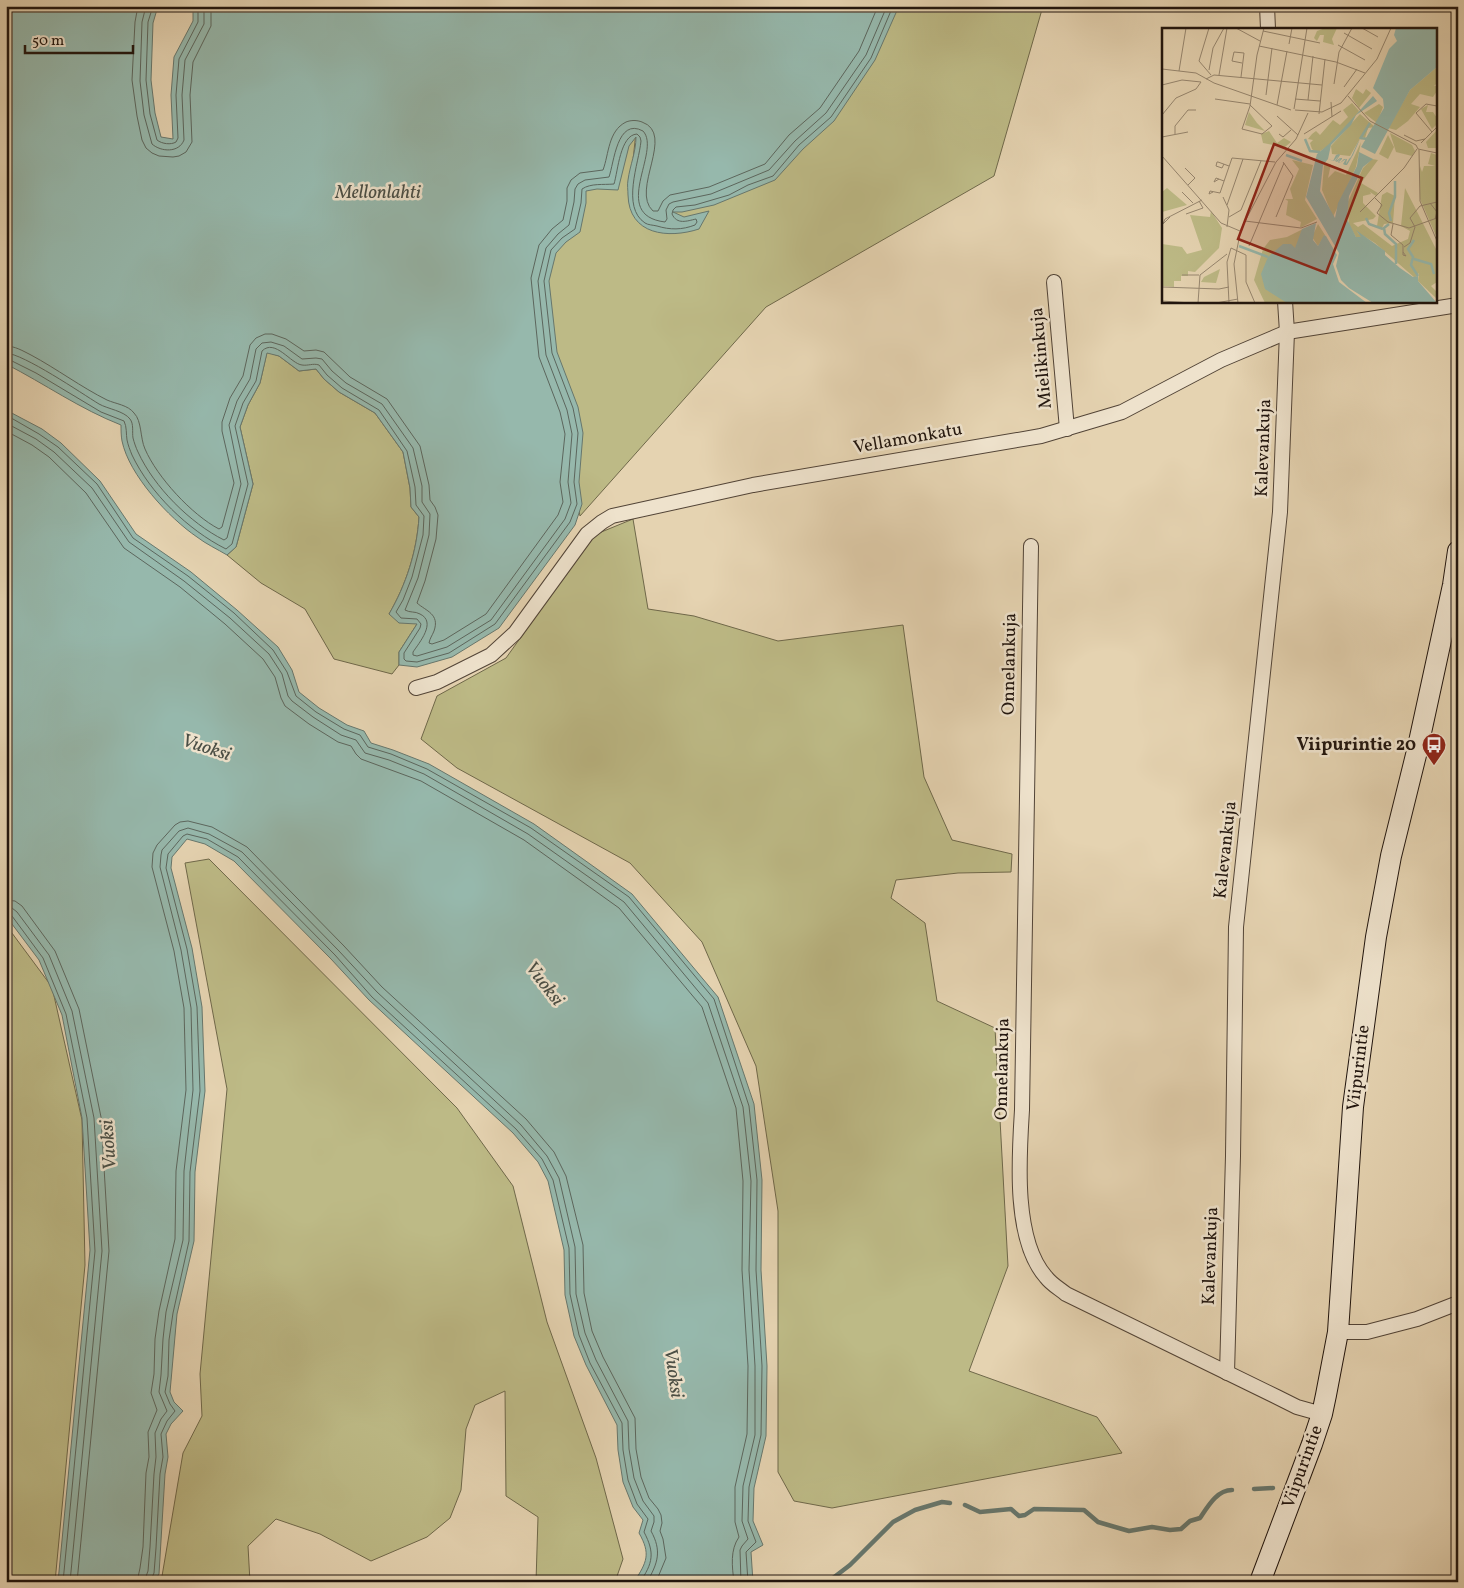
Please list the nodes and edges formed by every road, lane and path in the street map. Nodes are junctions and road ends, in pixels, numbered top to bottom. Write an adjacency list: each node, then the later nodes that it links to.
1 (1267, 6): 2 (street)
2 (1268, 28)
3 (1054, 282): 7 (street, Mielikinkuja)
4 (1285, 302): 6 (street, Kalevankuja)
5 (1458, 305): 6 (street, Vellamonkatu)
6 (1287, 332): 7 (street, Vellamonkatu); 13 (street, Kalevankuja)
7 (1067, 429): 10 (street, Vellamonkatu)
8 (1031, 546): 13 (street, Onnelankuja)
9 (1458, 551): 12 (main road, Viipurintie)
10 (416, 688)
11 (1458, 1303): 12 (street)
12 (1338, 1332): 14 (main road, Viipurintie)
13 (1227, 1373): 14 (street, Onnelankuja)
14 (1322, 1414): 15 (main road, Viipurintie)
15 (1260, 1582)

